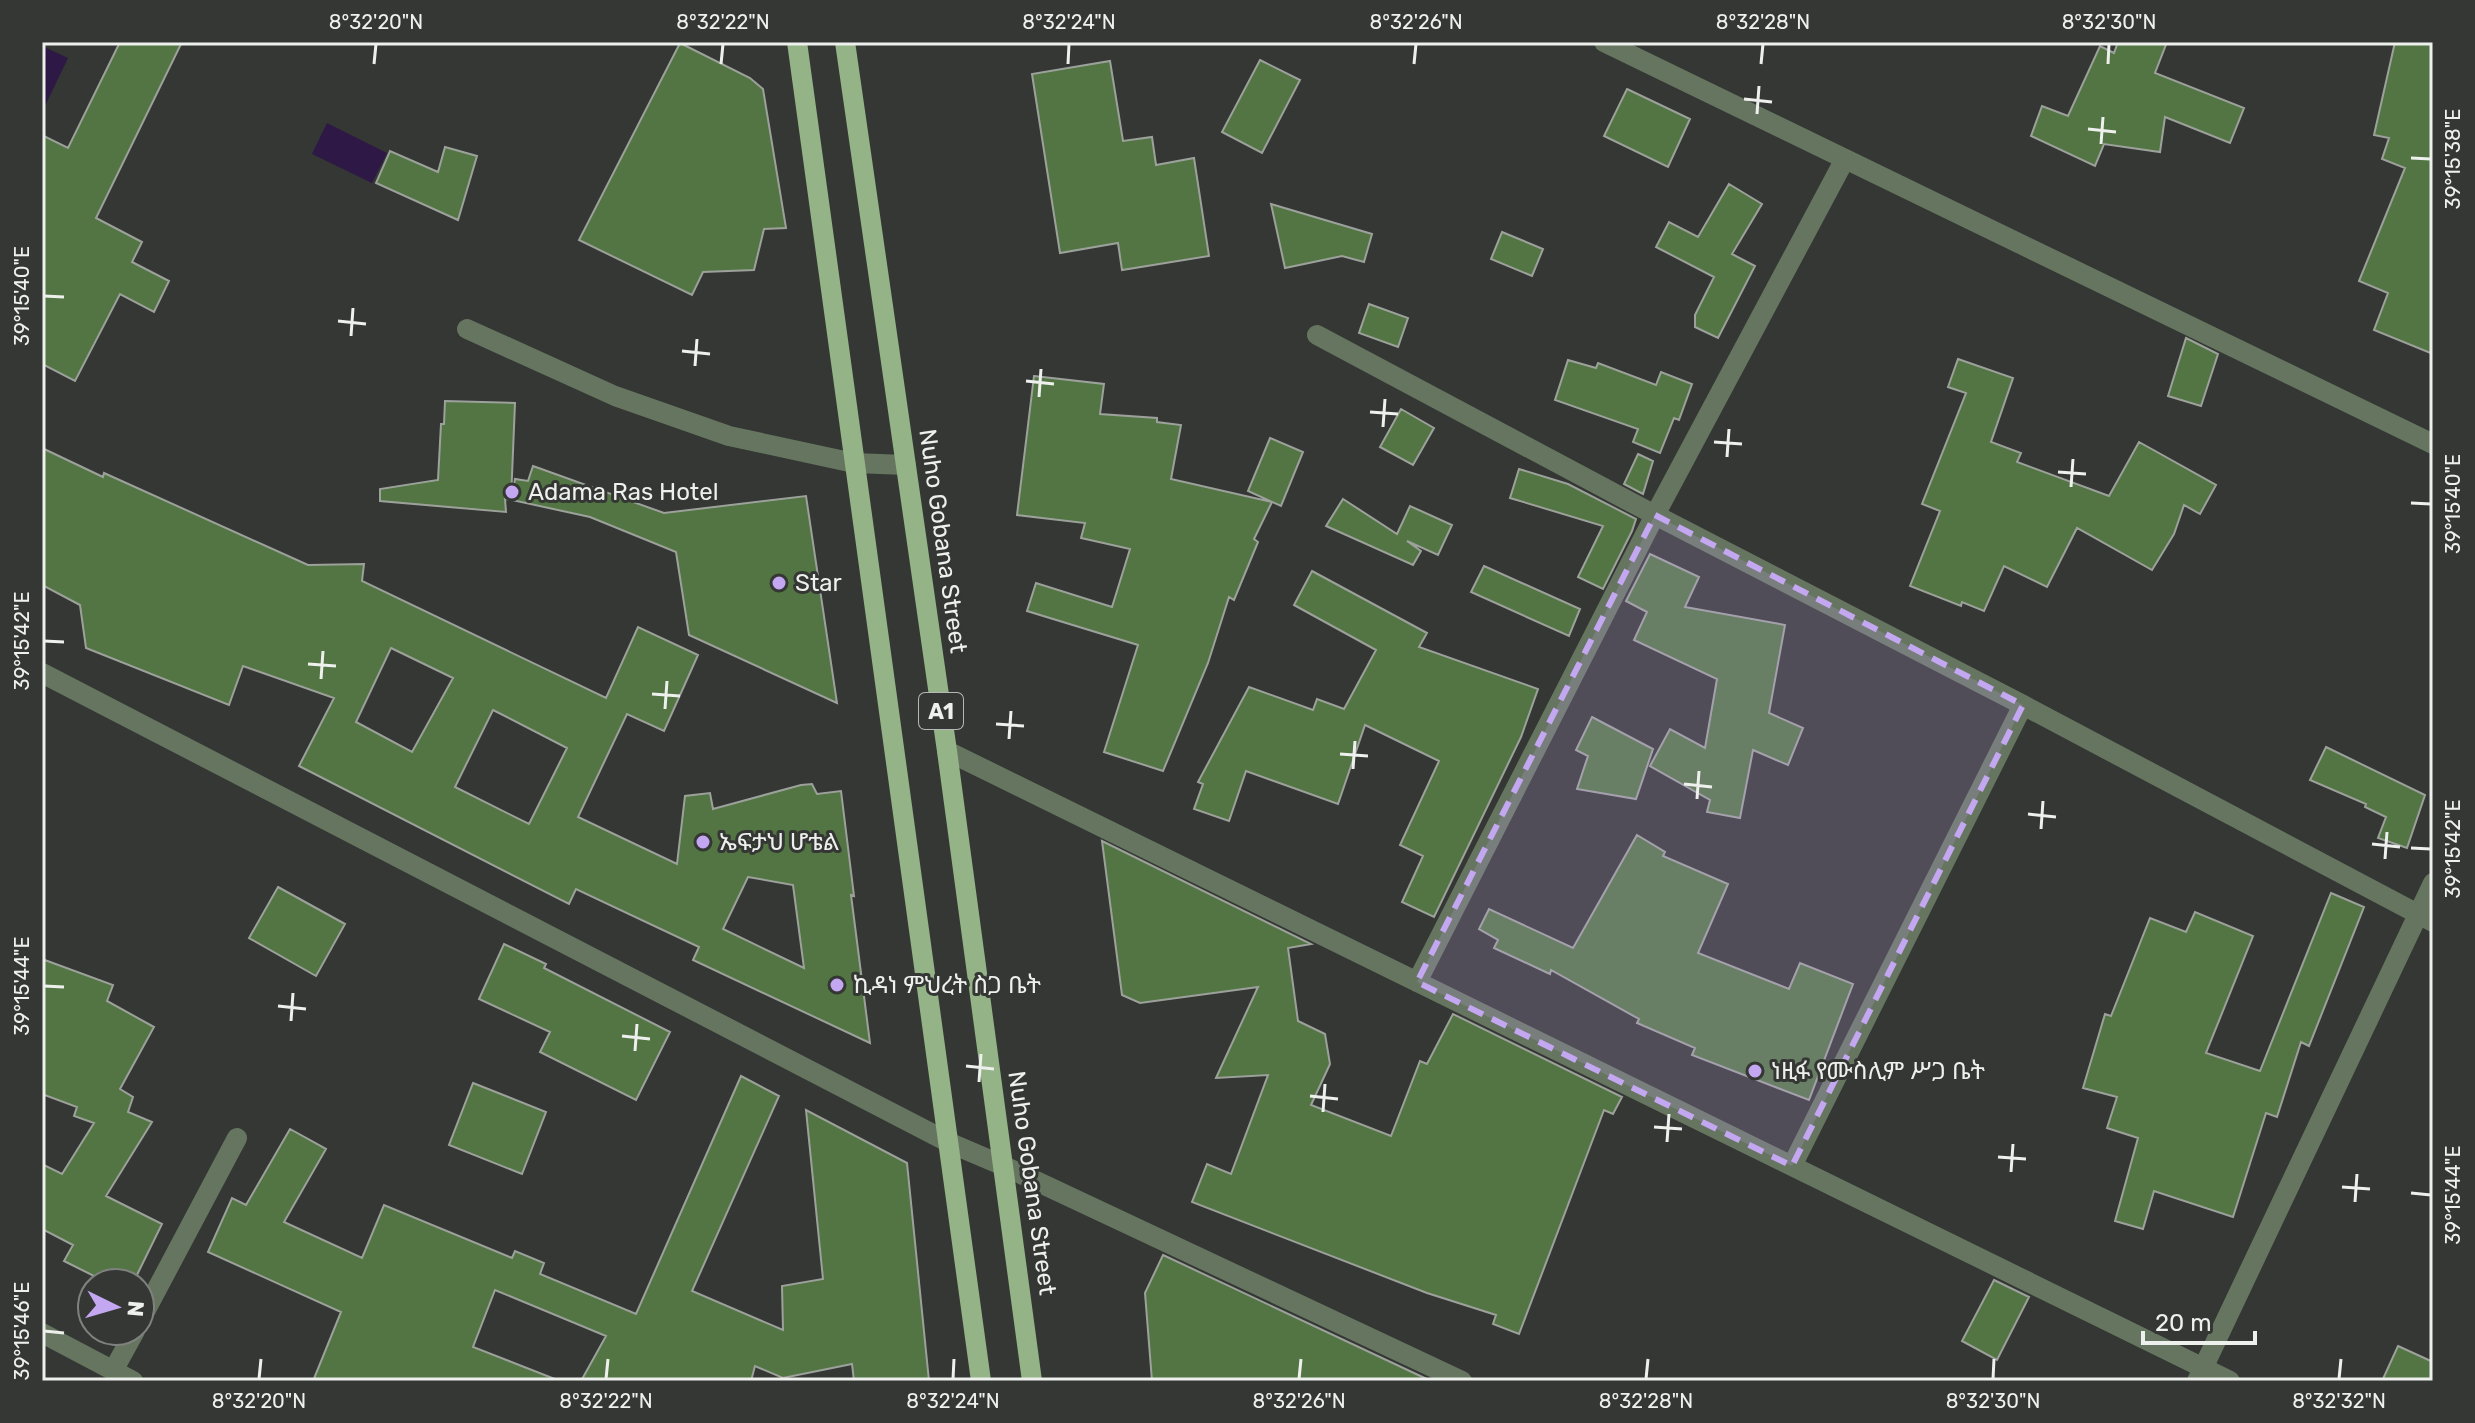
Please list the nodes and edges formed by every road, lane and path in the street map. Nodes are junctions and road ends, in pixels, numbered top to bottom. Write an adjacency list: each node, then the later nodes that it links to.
1 (797, 42): 8 (main road, A1)
2 (845, 42): 9 (main road, Nuho Gobana Street / A1)
3 (1604, 42): 4 (street)
4 (1845, 159): 7 (street); 10 (street)
5 (467, 329): 8 (street)
6 (1317, 335): 10 (street)
7 (2433, 444)
8 (854, 463): 9 (street); 18 (main road, A1)
9 (906, 465): 13 (main road, Nuho Gobana Street / A1)
10 (1655, 515): 12 (street); 16 (street)
11 (42, 673): 18 (street)
12 (2023, 705): 15 (street); 20 (street)
13 (947, 751): 16 (street); 19 (main road, Nuho Gobana Street / A1)
14 (2433, 883): 15 (street)
15 (2426, 918): 25 (street)
16 (1417, 982): 20 (street)
17 (237, 1138): 21 (street)
18 (950, 1143): 19 (street); 27 (main road, A1)
19 (1004, 1166): 28 (main road, Nuho Gobana Street / A1); 29 (street)
20 (1792, 1166): 25 (street)
21 (156, 1291)
22 (42, 1333): 24 (street)
23 (126, 1347): 24 (street)
24 (113, 1371): 26 (street)
25 (2200, 1374): 30 (street)
26 (133, 1381)
27 (981, 1381)
28 (1032, 1381)
29 (1462, 1381)
30 (2230, 1381)

